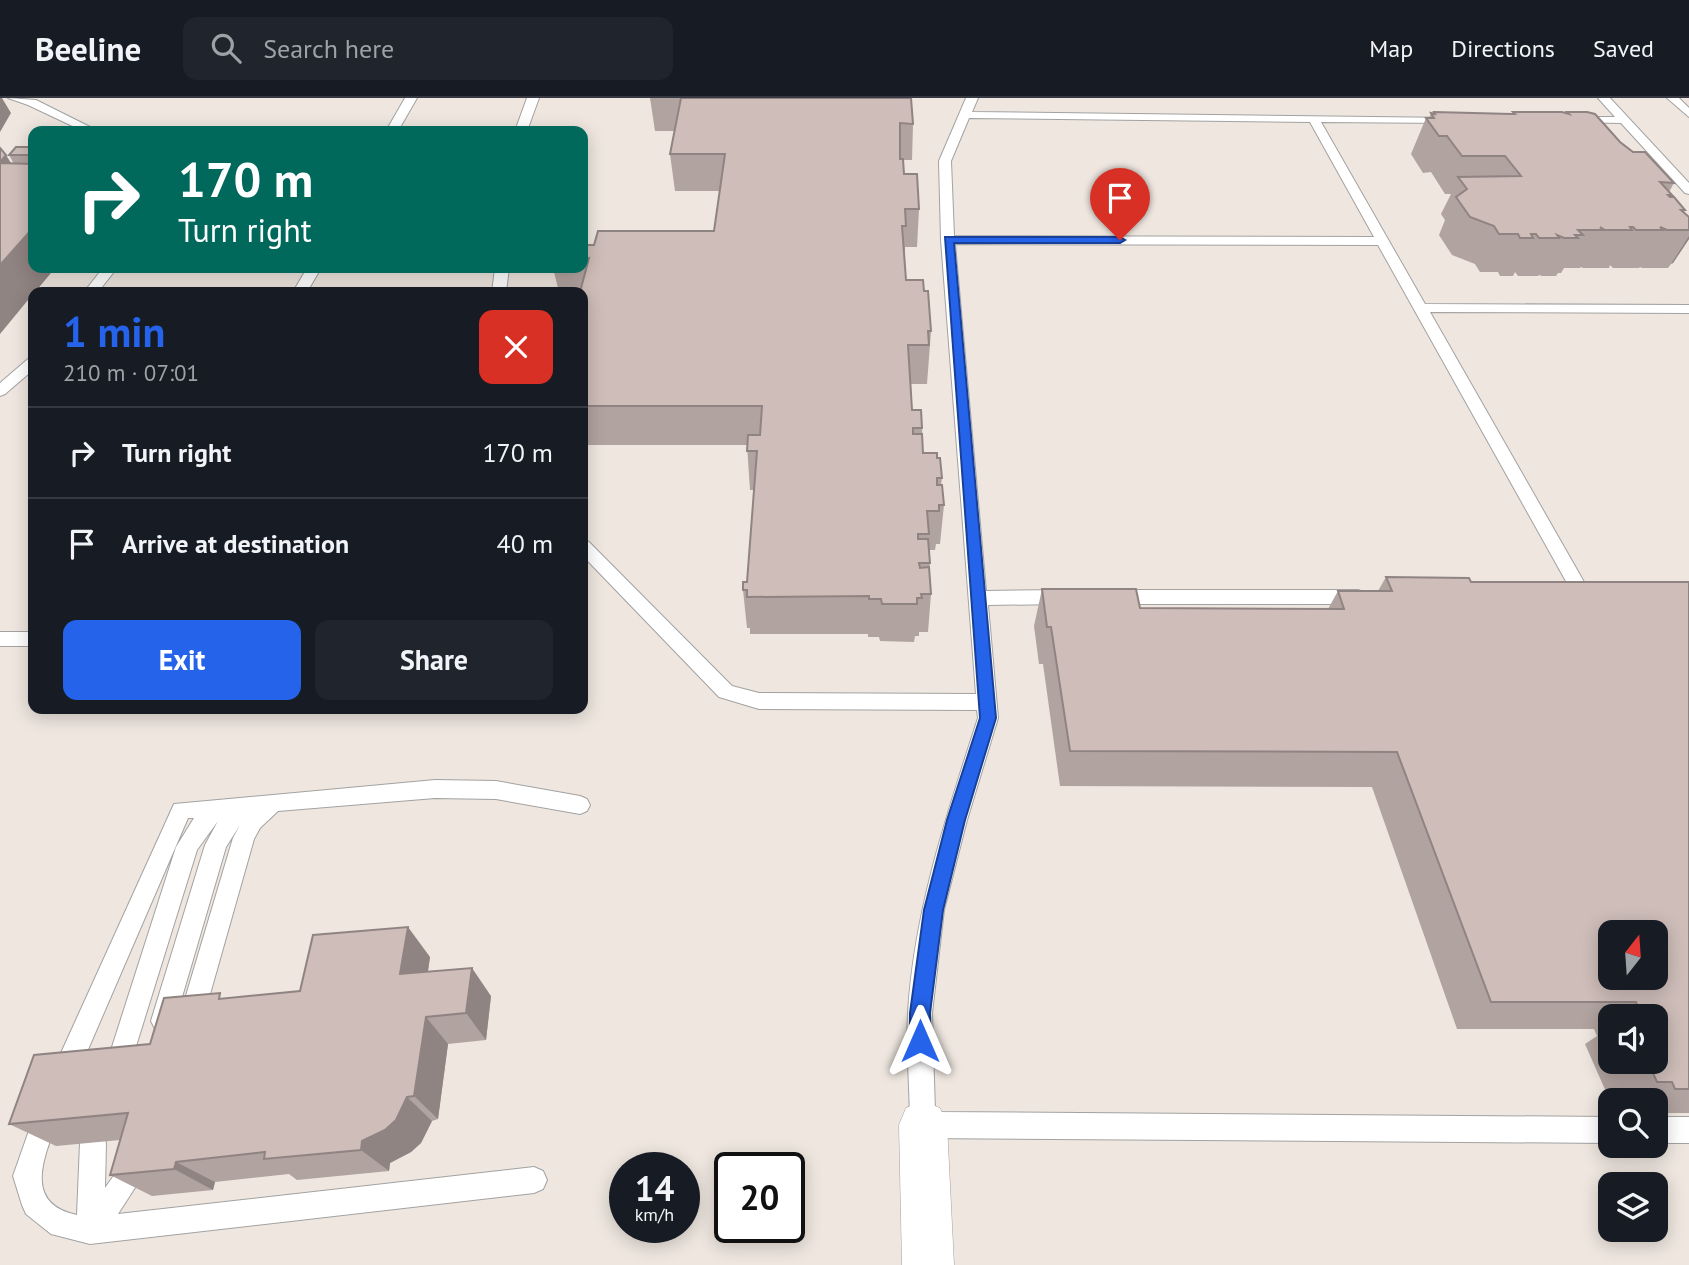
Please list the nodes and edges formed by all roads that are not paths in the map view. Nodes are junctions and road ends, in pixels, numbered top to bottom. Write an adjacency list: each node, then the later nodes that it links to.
1 (14, 98): 12 (lane)
2 (411, 98): 13 (lane)
3 (533, 98): 14 (lane)
4 (1604, 98): 11 (lane)
5 (1673, 98): 7 (lane)
6 (968, 107): 8 (lane); 16 (lane)
7 (1689, 114)
8 (1314, 119): 9 (lane); 17 (lane)
9 (1463, 120)
10 (1557, 120): 11 (lane)
11 (1625, 120): 15 (lane)
12 (82, 126)
13 (396, 126)
14 (524, 126)
15 (1689, 190)
16 (948, 240): 17 (lane); 25 (lane)
17 (1383, 241): 18 (lane)
18 (1420, 308): 19 (lane); 23 (lane)
19 (1689, 309)
20 (28, 366): 21 (lane)
21 (0, 391)
22 (588, 551): 28 (lane)
23 (1557, 596)
24 (1378, 597): 25 (lane)
25 (978, 598): 28 (lane)
26 (0, 639): 27 (lane)
27 (28, 639)
28 (987, 702): 36 (lane)
29 (272, 803): 30 (lane); 31 (lane); 33 (lane)
30 (245, 805): 32 (lane); 34 (lane)
31 (580, 805)
32 (218, 807): 35 (lane); 43 (lane)
33 (184, 1045)
34 (155, 1048)
35 (115, 1076)
36 (923, 1125): 37 (lane); 44 (street)
37 (1598, 1130)
38 (1668, 1130): 39 (lane)
39 (1689, 1130)
40 (93, 1143): 43 (lane)
41 (137, 1143): 43 (lane)
42 (534, 1180): 43 (lane)
43 (90, 1231)
44 (928, 1265)

